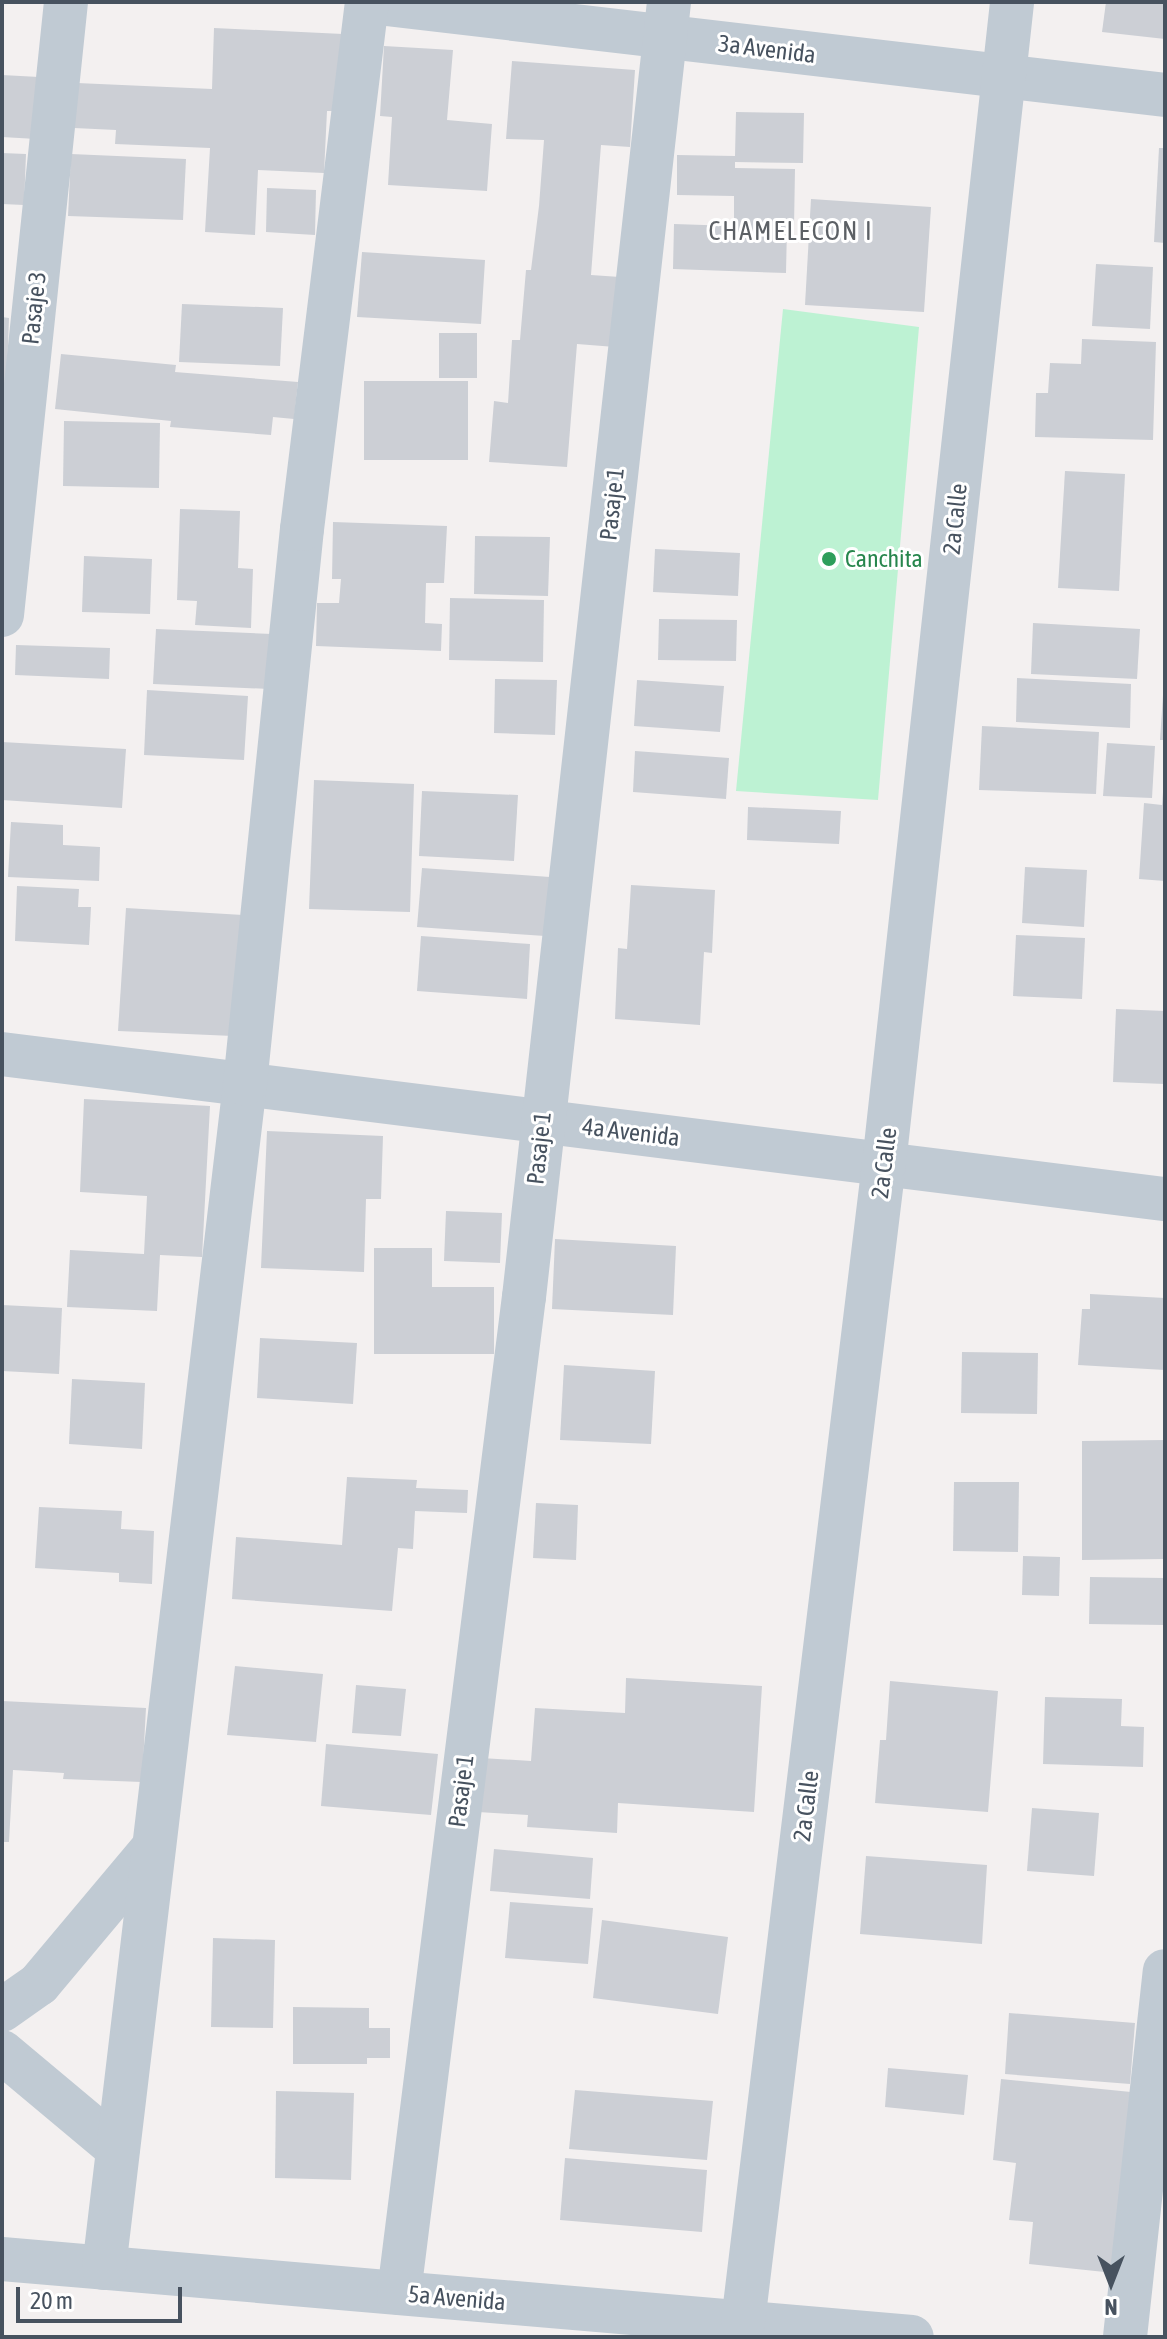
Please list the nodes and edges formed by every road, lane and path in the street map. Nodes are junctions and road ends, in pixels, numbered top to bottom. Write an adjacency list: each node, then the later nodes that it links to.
1 (66, 2): 7 (street, Pasaje 3)
2 (368, 2): 4 (street, 3a Avenida); 9 (street)
3 (1012, 2): 5 (street, 2a Calle)
4 (667, 19): 5 (street, 3a Avenida); 10 (street, Pasaje 1)
5 (1003, 76): 6 (street, 3a Avenida); 11 (street, 2a Calle)
6 (1165, 95)
7 (2, 615)
8 (2, 1054): 9 (street, 4a Avenida)
9 (245, 1084): 10 (street, 4a Avenida); 13 (street)
10 (542, 1121): 11 (street, 4a Avenida); 20 (street, Pasaje 1)
11 (884, 1164): 12 (street, 4a Avenida); 21 (street, 2a Calle)
12 (1165, 1199)
13 (153, 1848): 15 (street); 17 (street)
14 (1165, 1971): 23 (street)
15 (2, 2010)
16 (2, 2052): 17 (street)
17 (118, 2149): 19 (street)
18 (2, 2259): 19 (street, 5a Avenida)
19 (104, 2268): 20 (street, 5a Avenida)
20 (399, 2293): 21 (street, 5a Avenida)
21 (743, 2322): 22 (street, 5a Avenida)
22 (912, 2337)
23 (1125, 2337)

